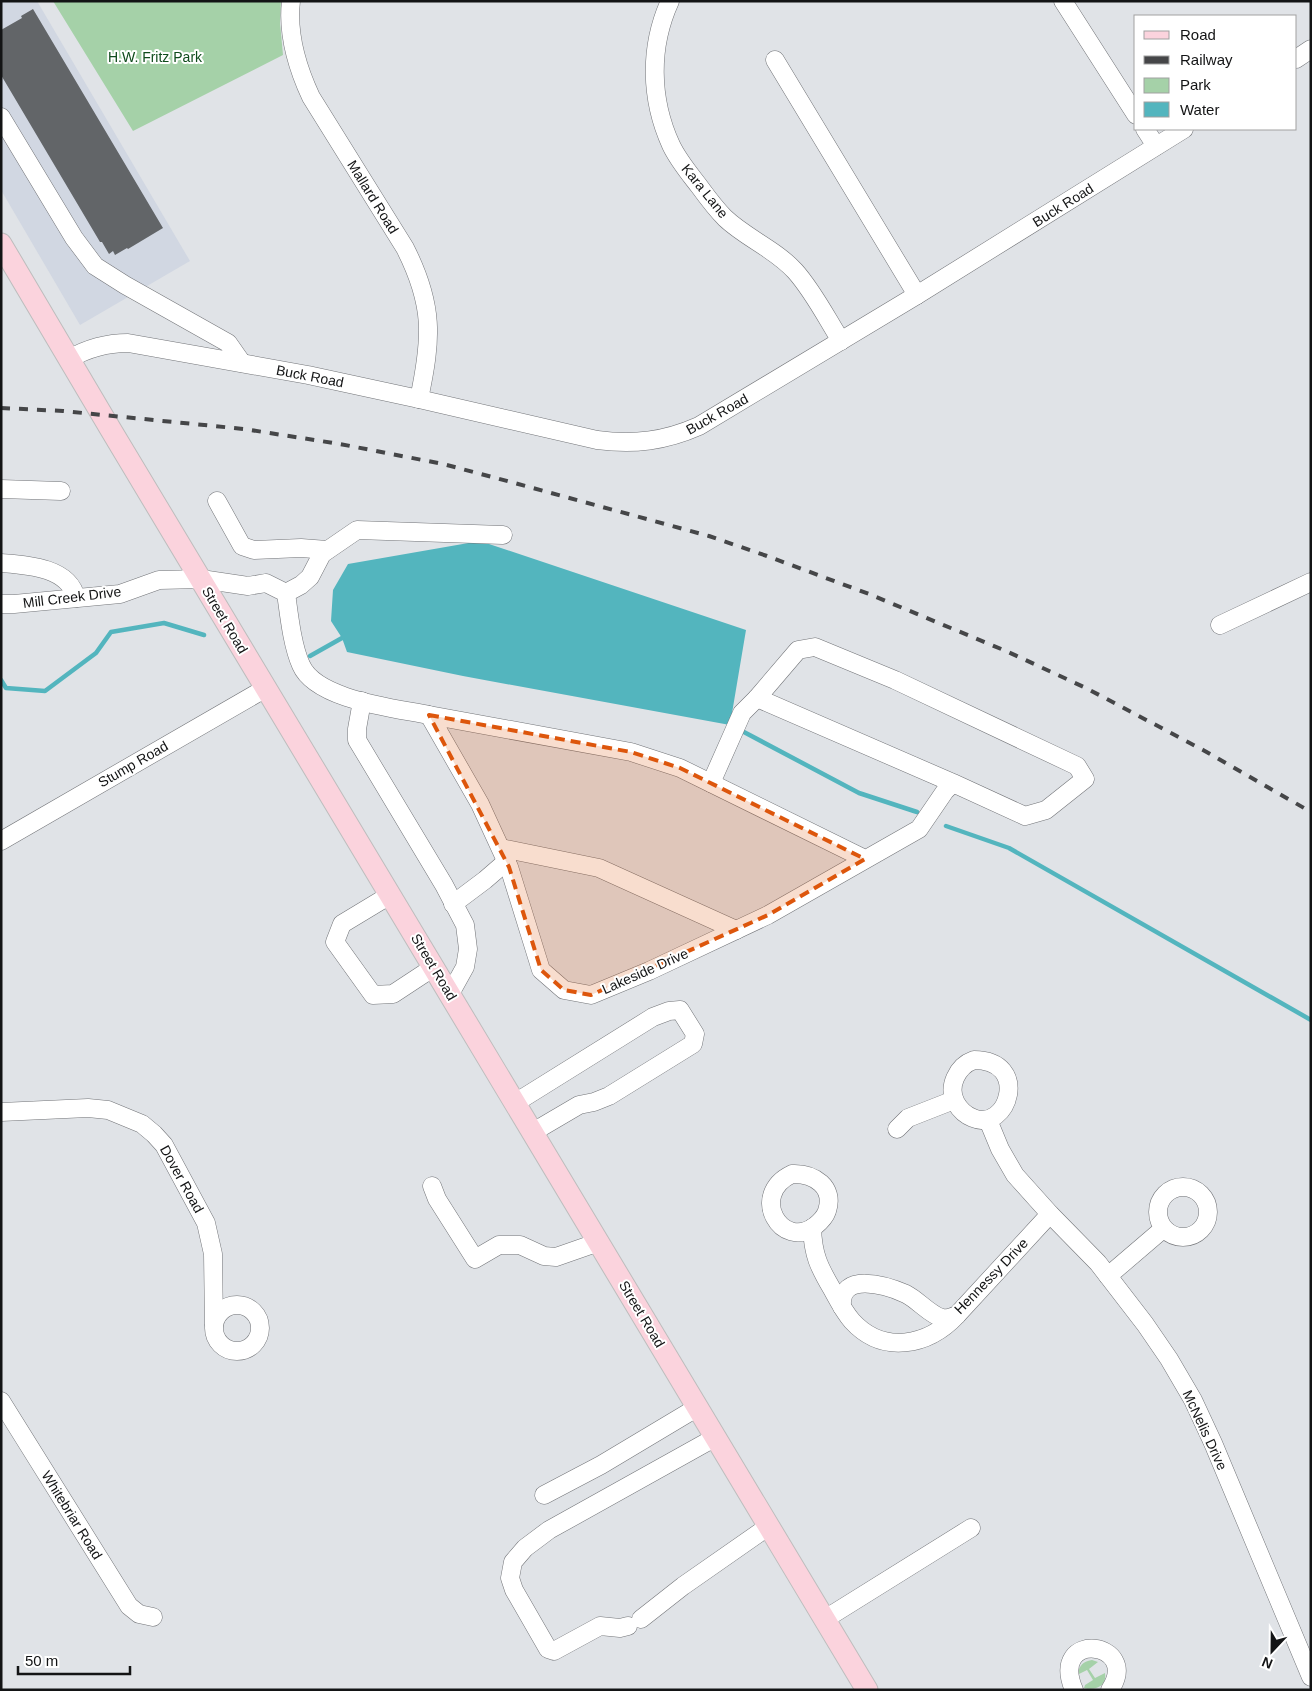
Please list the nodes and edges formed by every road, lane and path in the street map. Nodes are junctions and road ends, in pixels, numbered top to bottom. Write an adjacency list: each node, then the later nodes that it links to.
1 (291, 1): 17 (street, Mallard Road)
2 (670, 1): 14 (street, Kara Lane)
3 (1063, 1): 7 (street)
4 (1311, 49): 5 (street)
5 (1297, 58)
6 (775, 60): 13 (street)
7 (1134, 112)
8 (1, 117): 16 (street)
9 (1146, 130): 11 (street)
10 (1182, 130): 11 (street, Buck Road)
11 (1156, 146): 13 (street, Buck Road)
12 (1, 244): 15 (main road, Street Road)
13 (917, 295): 14 (street, Buck Road)
14 (841, 340): 17 (street, Buck Road)
15 (69, 359): 16 (street, Buck Road); 24 (main road, Street Road)
16 (242, 363): 17 (street, Buck Road)
17 (419, 399)
18 (1, 489): 19 (street)
19 (61, 490)
20 (217, 501): 22 (street)
21 (503, 535): 22 (street)
22 (327, 550): 26 (street)
23 (1, 563): 27 (street)
24 (201, 579): 26 (street); 27 (street, Mill Creek Drive); 30 (main road, Street Road)
25 (1311, 582): 29 (street)
26 (286, 593): 32 (street)
27 (76, 598): 28 (street, Mill Creek Drive)
28 (1, 604)
29 (1220, 625)
30 (266, 688): 36 (street, Stump Road); 39 (main road, Street Road)
31 (757, 698): 34 (street); 35 (street); 35 (street)
32 (362, 701): 33 (street); 40 (street)
33 (430, 715): 34 (street); 37 (street, Lakeside Drive)
34 (711, 783): 38 (street)
35 (949, 787): 38 (street, Lakeside Drive)
36 (1, 841)
37 (504, 855): 40 (street); 41 (street); 41 (street, Lakeside Drive)
38 (865, 860): 41 (street, Lakeside Drive)
39 (390, 895): 42 (main road, Street Road); 42 (street)
40 (454, 904): 43 (street)
41 (736, 930)
42 (434, 967): 43 (main road, Street Road)
43 (450, 994): 45 (main road, Street Road)
44 (954, 1100): 47 (street); 47 (street); 48 (street)
45 (515, 1102): 49 (main road, Street Road); 49 (street)
46 (1, 1112): 58 (street, Dover Road)
47 (988, 1120): 51 (street, McNelis Drive)
48 (897, 1128)
49 (532, 1132): 54 (main road, Street Road)
50 (432, 1186): 54 (street)
51 (1050, 1214): 55 (street, McNelis Drive); 57 (street, Hennessy Drive)
52 (812, 1228): 56 (street)
53 (1163, 1229): 55 (street)
54 (599, 1242): 60 (main road, Street Road)
55 (1108, 1276): 67 (street, McNelis Drive)
56 (843, 1299): 57 (street, Hennessy Drive); 57 (street)
57 (957, 1315)
58 (214, 1325)
59 (1, 1401): 65 (street, Whitebriar Road)
60 (698, 1407): 61 (main road, Street Road); 62 (street)
61 (716, 1437): 63 (main road, Street Road); 63 (street)
62 (544, 1495)
63 (769, 1526): 66 (main road, Street Road)
64 (971, 1528): 66 (street)
65 (153, 1618)
66 (825, 1619): 68 (main road, Street Road)
67 (1311, 1677)
68 (867, 1690)
69 (1074, 1690): 70 (street)
70 (1110, 1690)

